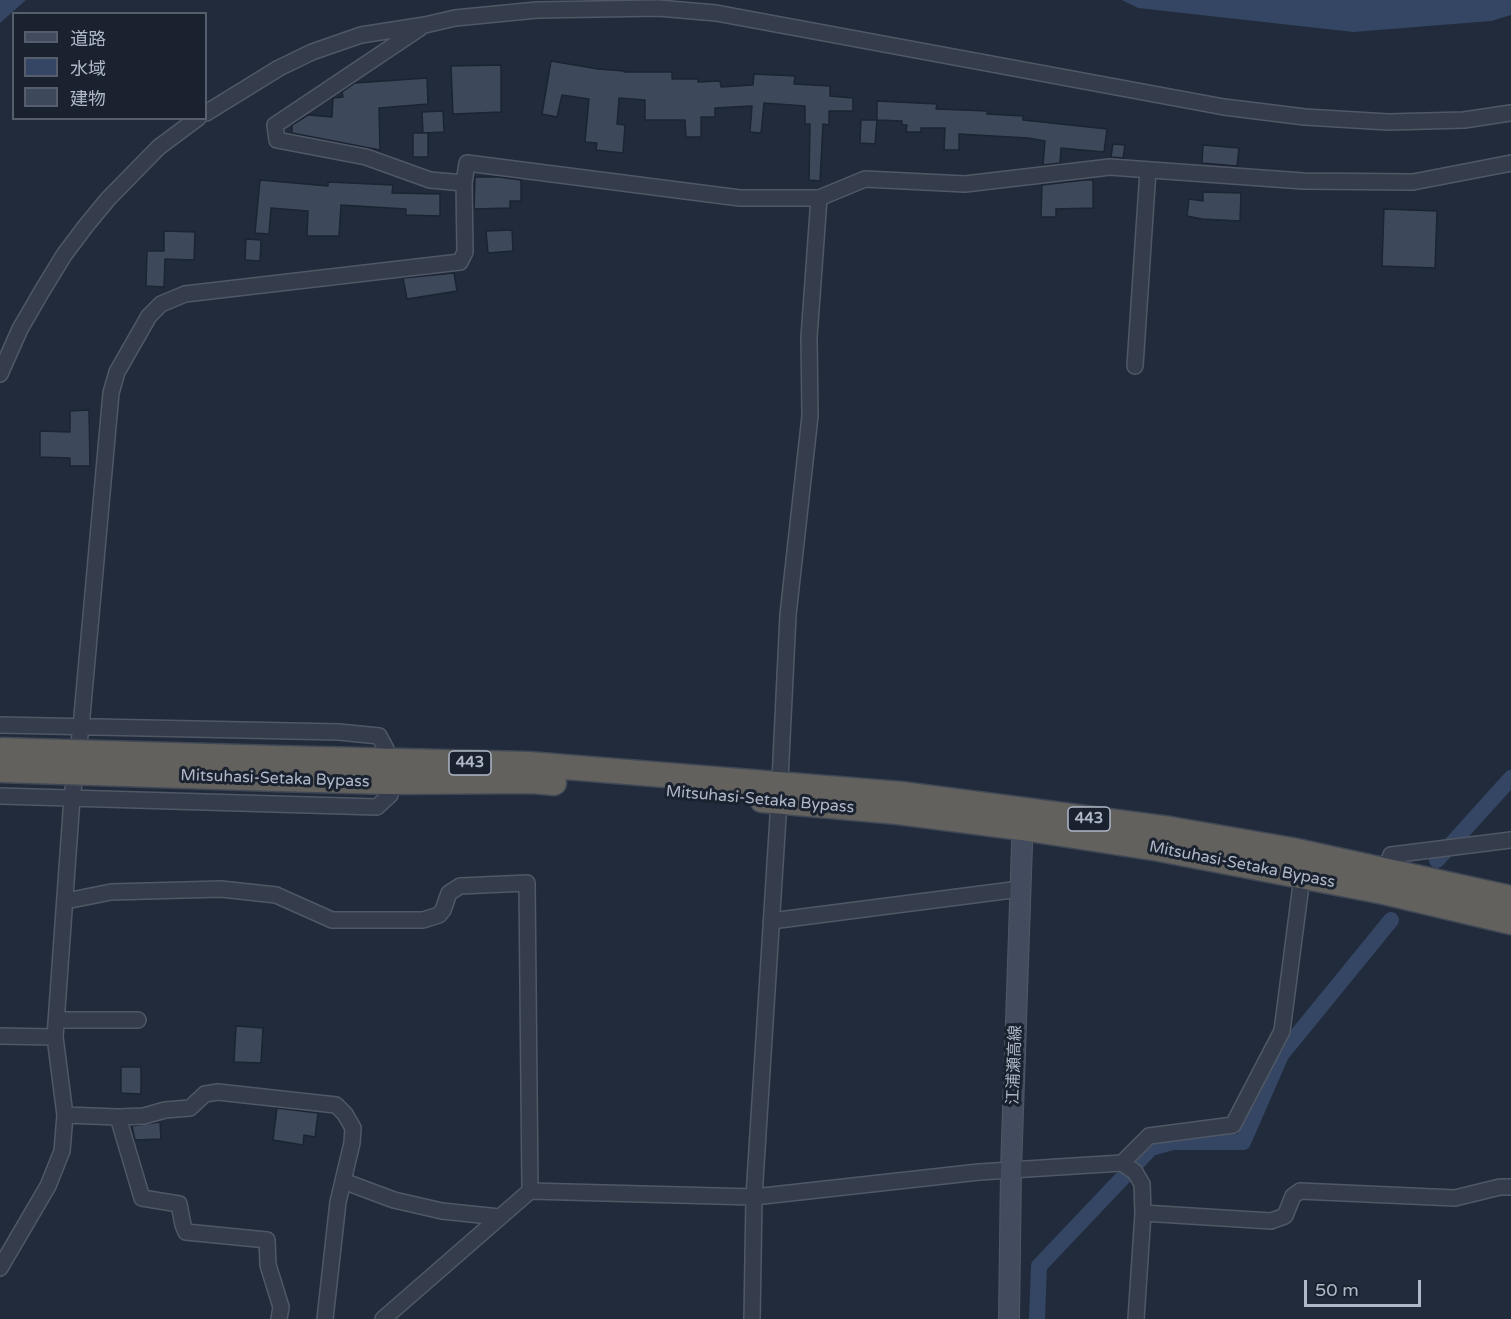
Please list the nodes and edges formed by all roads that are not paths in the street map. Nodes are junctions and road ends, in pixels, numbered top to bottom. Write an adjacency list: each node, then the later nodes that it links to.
1 (425, 25): 2 (street); 3 (street); 7 (street)
2 (207, 112)
3 (1511, 112)
4 (195, 120): 10 (street)
5 (1511, 163): 6 (street)
6 (1148, 170): 8 (street); 9 (street)
7 (464, 183): 8 (street); 12 (street)
8 (819, 198): 17 (street)
9 (1135, 366)
10 (0, 374)
11 (0, 725): 12 (street)
12 (81, 727): 16 (street); 19 (street)
13 (0, 750): 14 (highway, Mitsuhasi-Setaka Bypass / 443, bridge)
14 (277, 769): 15 (highway, Mitsuhasi-Setaka Bypass / 443, bridge); 16 (highway, Mitsuhasi-Setaka Bypass / 443)
15 (0, 770)
16 (389, 772): 17 (highway, Mitsuhasi-Setaka Bypass / 443); 19 (street)
17 (779, 793): 20 (highway, Mitsuhasi-Setaka Bypass / 443); 28 (street)
18 (0, 796): 19 (street)
19 (72, 798): 27 (street)
20 (1023, 819): 22 (highway, Mitsuhasi-Setaka Bypass / 443); 24 (highway, Mitsuhasi-Setaka Bypass / 443); 25 (main road, 江浦瀬高線)
21 (1511, 840): 23 (street)
22 (1310, 854): 23 (highway, Mitsuhasi-Setaka Bypass / 443); 24 (street)
23 (1385, 869): 26 (highway, Mitsuhasi-Setaka Bypass / 443)
24 (1302, 877): 29 (highway, Mitsuhasi-Setaka Bypass / 443); 36 (street)
25 (1020, 889): 28 (street); 37 (main road, 江浦瀬高線)
26 (1511, 898)
27 (66, 901): 30 (street); 40 (street)
28 (771, 921): 41 (street)
29 (1511, 922)
30 (57, 1020): 31 (street); 33 (street)
31 (138, 1020)
32 (0, 1036): 33 (street)
33 (55, 1037): 34 (street)
34 (65, 1115): 35 (street); 44 (street)
35 (118, 1117): 38 (street); 45 (street)
36 (1128, 1167): 37 (street); 42 (street)
37 (1011, 1170): 41 (street); 49 (main road, 江浦瀬高線)
38 (343, 1181): 43 (street); 46 (street)
39 (1511, 1187): 42 (street)
40 (530, 1191): 41 (street); 43 (street)
41 (754, 1197): 48 (street)
42 (1143, 1213): 50 (street)
43 (499, 1217): 47 (street)
44 (0, 1268)
45 (279, 1319)
46 (325, 1319)
47 (384, 1319)
48 (752, 1319)
49 (1009, 1319)
50 (1136, 1319)

